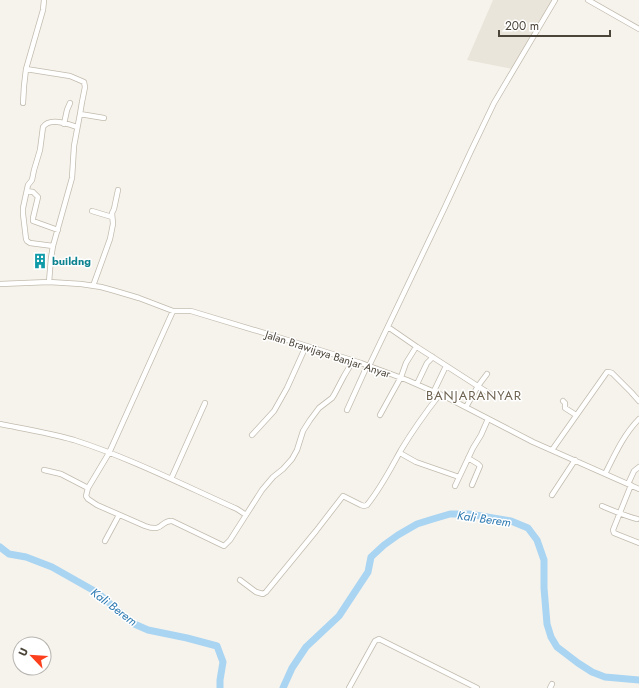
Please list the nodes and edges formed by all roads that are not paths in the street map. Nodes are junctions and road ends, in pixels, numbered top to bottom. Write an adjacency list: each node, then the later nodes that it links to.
1 (44, 0): 5 (street)
2 (555, 0): 22 (street)
3 (588, 0): 4 (street)
4 (639, 28)
5 (26, 69): 6 (street); 8 (street)
6 (23, 103)
7 (70, 103): 10 (street)
8 (80, 114): 9 (street); 11 (street)
9 (104, 118)
10 (64, 124): 11 (street); 12 (street)
11 (77, 127): 16 (street)
12 (27, 190): 16 (street); 17 (street)
13 (118, 190): 15 (street)
14 (92, 211): 15 (street)
15 (112, 217): 20 (street)
16 (58, 230): 17 (street)
17 (53, 246): 18 (street)
18 (49, 282): 19 (street, Jalan Brawijaya Banjar Anyar); 20 (street, Jalan Brawijaya Banjar Anyar)
19 (0, 284)
20 (93, 286): 21 (street, Jalan Brawijaya Banjar Anyar)
21 (173, 311): 23 (street, Jalan Brawijaya Banjar Anyar); 48 (street)
22 (388, 327): 24 (street); 27 (street)
23 (306, 346): 26 (street, Jalan Brawijaya Banjar Anyar); 46 (street)
24 (416, 347): 25 (street); 30 (street)
25 (433, 357): 28 (street); 31 (street)
26 (354, 361): 27 (street, Jalan Brawijaya Banjar Anyar); 66 (street)
27 (368, 366): 30 (street, Jalan Brawijaya Banjar Anyar); 40 (street)
28 (446, 366): 32 (street); 33 (street)
29 (487, 374): 32 (street)
30 (401, 377): 31 (street, Jalan Brawijaya Banjar Anyar); 41 (street)
31 (417, 384): 33 (street, Jalan Brawijaya Banjar Anyar)
32 (478, 386): 35 (street); 39 (street)
33 (434, 391): 34 (street, Jalan Brawijaya Banjar Anyar)
34 (440, 394): 39 (street, Jalan Brawijaya Banjar Anyar); 49 (street)
35 (490, 394)
36 (563, 401): 42 (street)
37 (639, 401): 42 (street)
38 (205, 404): 56 (street)
39 (466, 407): 44 (street, Jalan Brawijaya Banjar Anyar)
40 (347, 410)
41 (380, 415)
42 (576, 415): 47 (street)
43 (639, 418): 54 (street)
44 (488, 419): 47 (street, Jalan Brawijaya Banjar Anyar); 50 (street)
45 (0, 424): 48 (street)
46 (252, 435)
47 (552, 450): 51 (street, Jalan Brawijaya Banjar Anyar)
48 (109, 453): 56 (street); 60 (street)
49 (400, 453): 55 (street); 70 (street)
50 (468, 458): 55 (street); 58 (street)
51 (575, 460): 54 (street, Jalan Brawijaya Banjar Anyar); 62 (street)
52 (639, 467): 57 (street)
53 (44, 470): 60 (street)
54 (605, 474): 57 (street, Jalan Brawijaya Banjar Anyar)
55 (459, 477): 59 (street)
56 (170, 479): 66 (street)
57 (629, 484): 61 (street, Jalan Brawijaya Banjar Anyar); 64 (street)
58 (472, 485)
59 (455, 486)
60 (88, 488): 65 (street)
61 (639, 489)
62 (552, 495)
63 (602, 506): 64 (street)
64 (619, 513): 67 (street); 69 (street)
65 (119, 514): 66 (street); 68 (street)
66 (246, 515)
67 (636, 519)
68 (105, 541)
69 (639, 543)
70 (240, 580)
71 (349, 688): 72 (street)
72 (477, 688)

